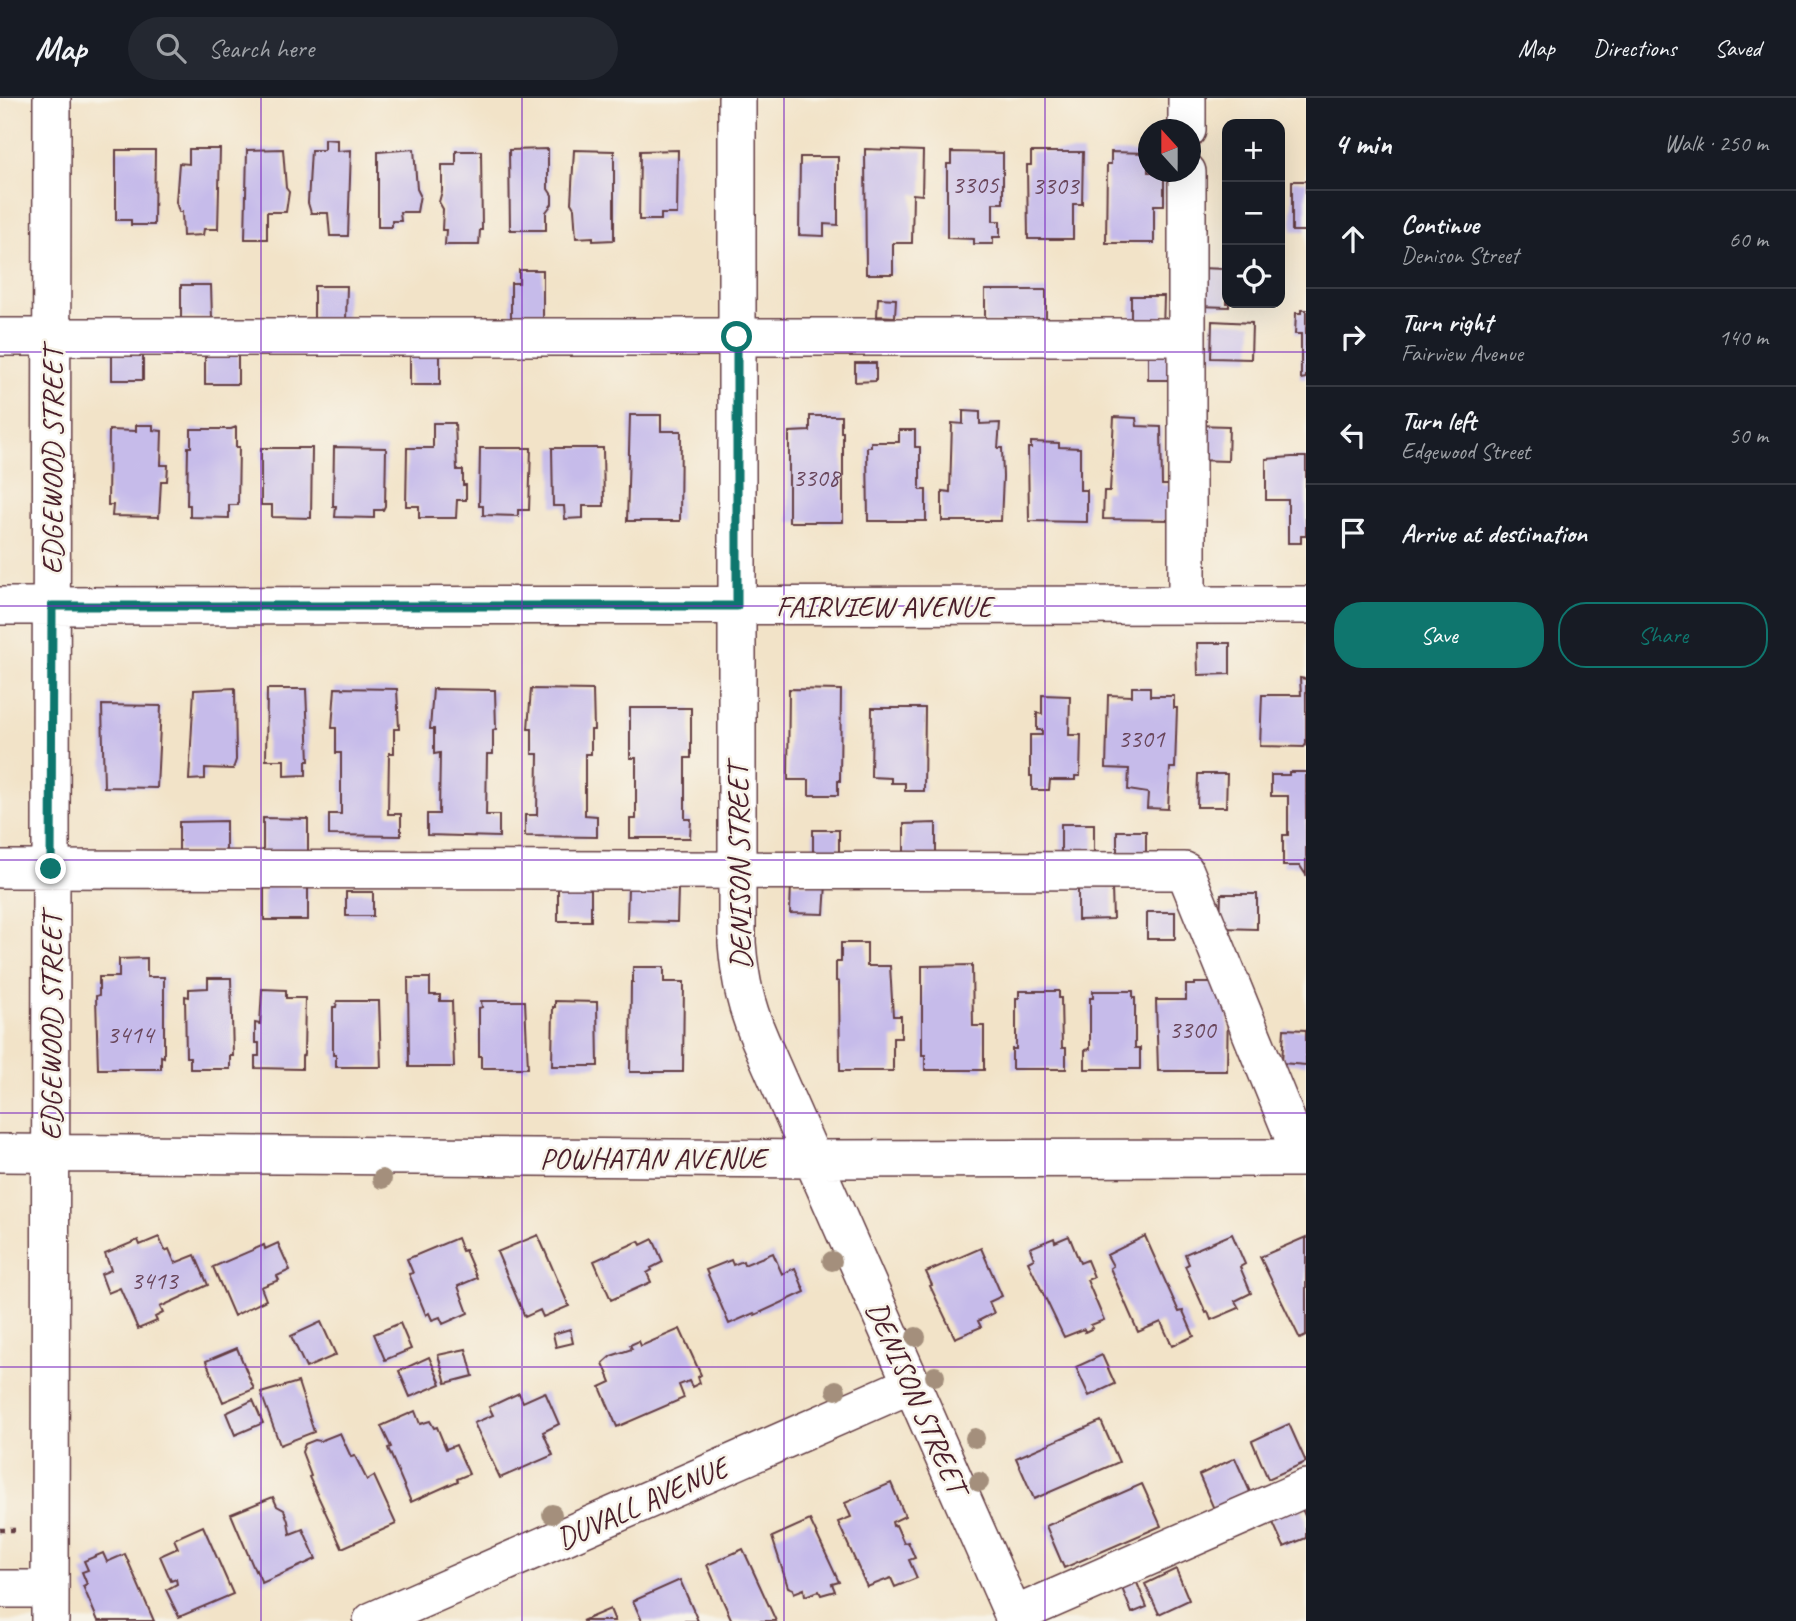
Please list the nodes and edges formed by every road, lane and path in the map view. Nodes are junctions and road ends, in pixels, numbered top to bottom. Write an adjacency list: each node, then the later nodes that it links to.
1 (52, 98): 6 (street, EDGEWOOD STREET)
2 (737, 98): 8 (street, DENISON STREET)
3 (1187, 98): 4 (street)
4 (1187, 119)
5 (1187, 182): 9 (street)
6 (52, 336): 7 (street); 8 (street); 13 (street, EDGEWOOD STREET)
7 (0, 337)
8 (737, 337): 9 (street); 14 (street, DENISON STREET)
9 (1188, 337): 10 (street)
10 (1187, 605): 11 (street, FAIRVIEW AVENUE); 14 (street, FAIRVIEW AVENUE)
11 (1306, 605)
12 (0, 606): 13 (street, FAIRVIEW AVENUE)
13 (52, 606): 14 (street, FAIRVIEW AVENUE); 16 (street, EDGEWOOD STREET)
14 (737, 606): 17 (street, DENISON STREET)
15 (0, 869): 16 (street)
16 (51, 869): 17 (street); 19 (street, EDGEWOOD STREET)
17 (737, 870): 20 (street); 21 (street, DENISON STREET)
18 (0, 1153): 19 (street, POWHATAN AVENUE)
19 (51, 1153): 21 (street, POWHATAN AVENUE); 27 (street, EDGEWOOD STREET)
20 (1304, 1158): 21 (street, POWHATAN AVENUE)
21 (812, 1159): 22 (street, DENISON STREET)
22 (912, 1384): 28 (street, DENISON STREET); 29 (street, DUVALL AVENUE)
23 (1306, 1488): 28 (street)
24 (0, 1530): 25 (path)
25 (19, 1530)
26 (0, 1589): 27 (street)
27 (50, 1605)
28 (1014, 1618)
29 (372, 1621)

